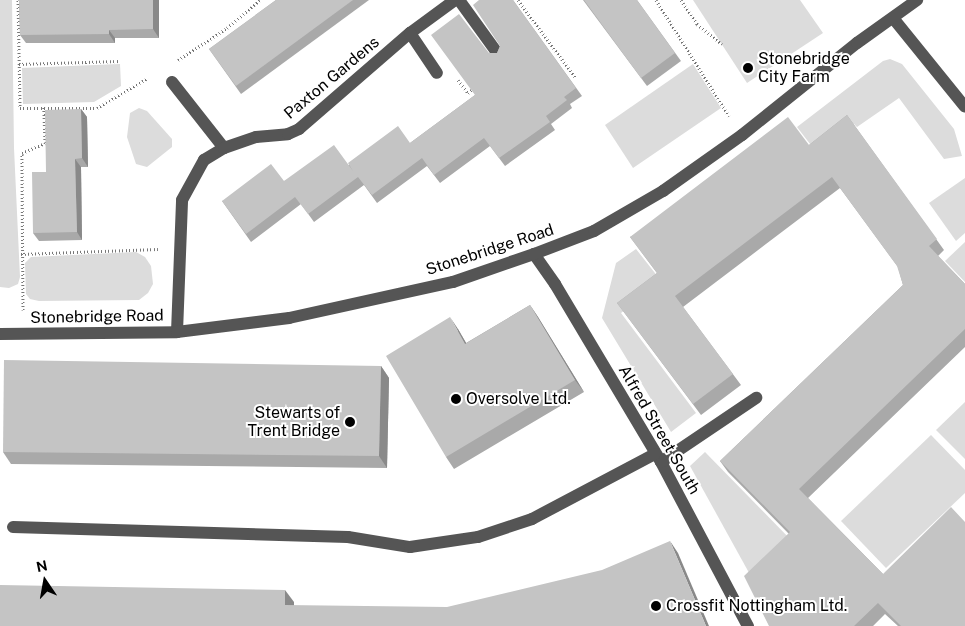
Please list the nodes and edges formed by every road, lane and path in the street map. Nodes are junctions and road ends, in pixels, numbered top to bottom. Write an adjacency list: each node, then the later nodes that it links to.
1 (18, 0): 15 (path)
2 (250, 0): 9 (path)
3 (455, 0): 11 (street, Paxton Gardens)
4 (460, 0): 13 (street)
5 (518, 0): 18 (path)
6 (656, 0): 22 (path)
7 (681, 0): 12 (path)
8 (917, 0): 10 (street, Stonebridge Road)
9 (257, 1): 16 (path)
10 (893, 18): 21 (street); 22 (street, Stonebridge Road)
11 (410, 33): 17 (street); 23 (street, Paxton Gardens)
12 (722, 44)
13 (498, 54)
14 (120, 61): 15 (path)
15 (19, 64): 20 (path)
16 (162, 70): 19 (path); 20 (path)
17 (437, 73)
18 (576, 78)
19 (172, 82): 23 (street)
20 (44, 107): 25 (path)
21 (965, 107)
22 (742, 135): 26 (street, Stonebridge Road)
23 (224, 148): 24 (street, Paxton Gardens)
24 (181, 248): 25 (path); 27 (street, Paxton Gardens)
25 (21, 254): 29 (path)
26 (534, 254): 27 (street, Stonebridge Road); 31 (street, Alfred Street South)
27 (176, 332): 29 (street, Stonebridge Road)
28 (0, 334): 29 (street, Stonebridge Road)
29 (23, 334)
30 (756, 398): 31 (street)
31 (658, 458): 32 (street); 33 (street, Alfred Street South)
32 (13, 528)
33 (748, 626)

